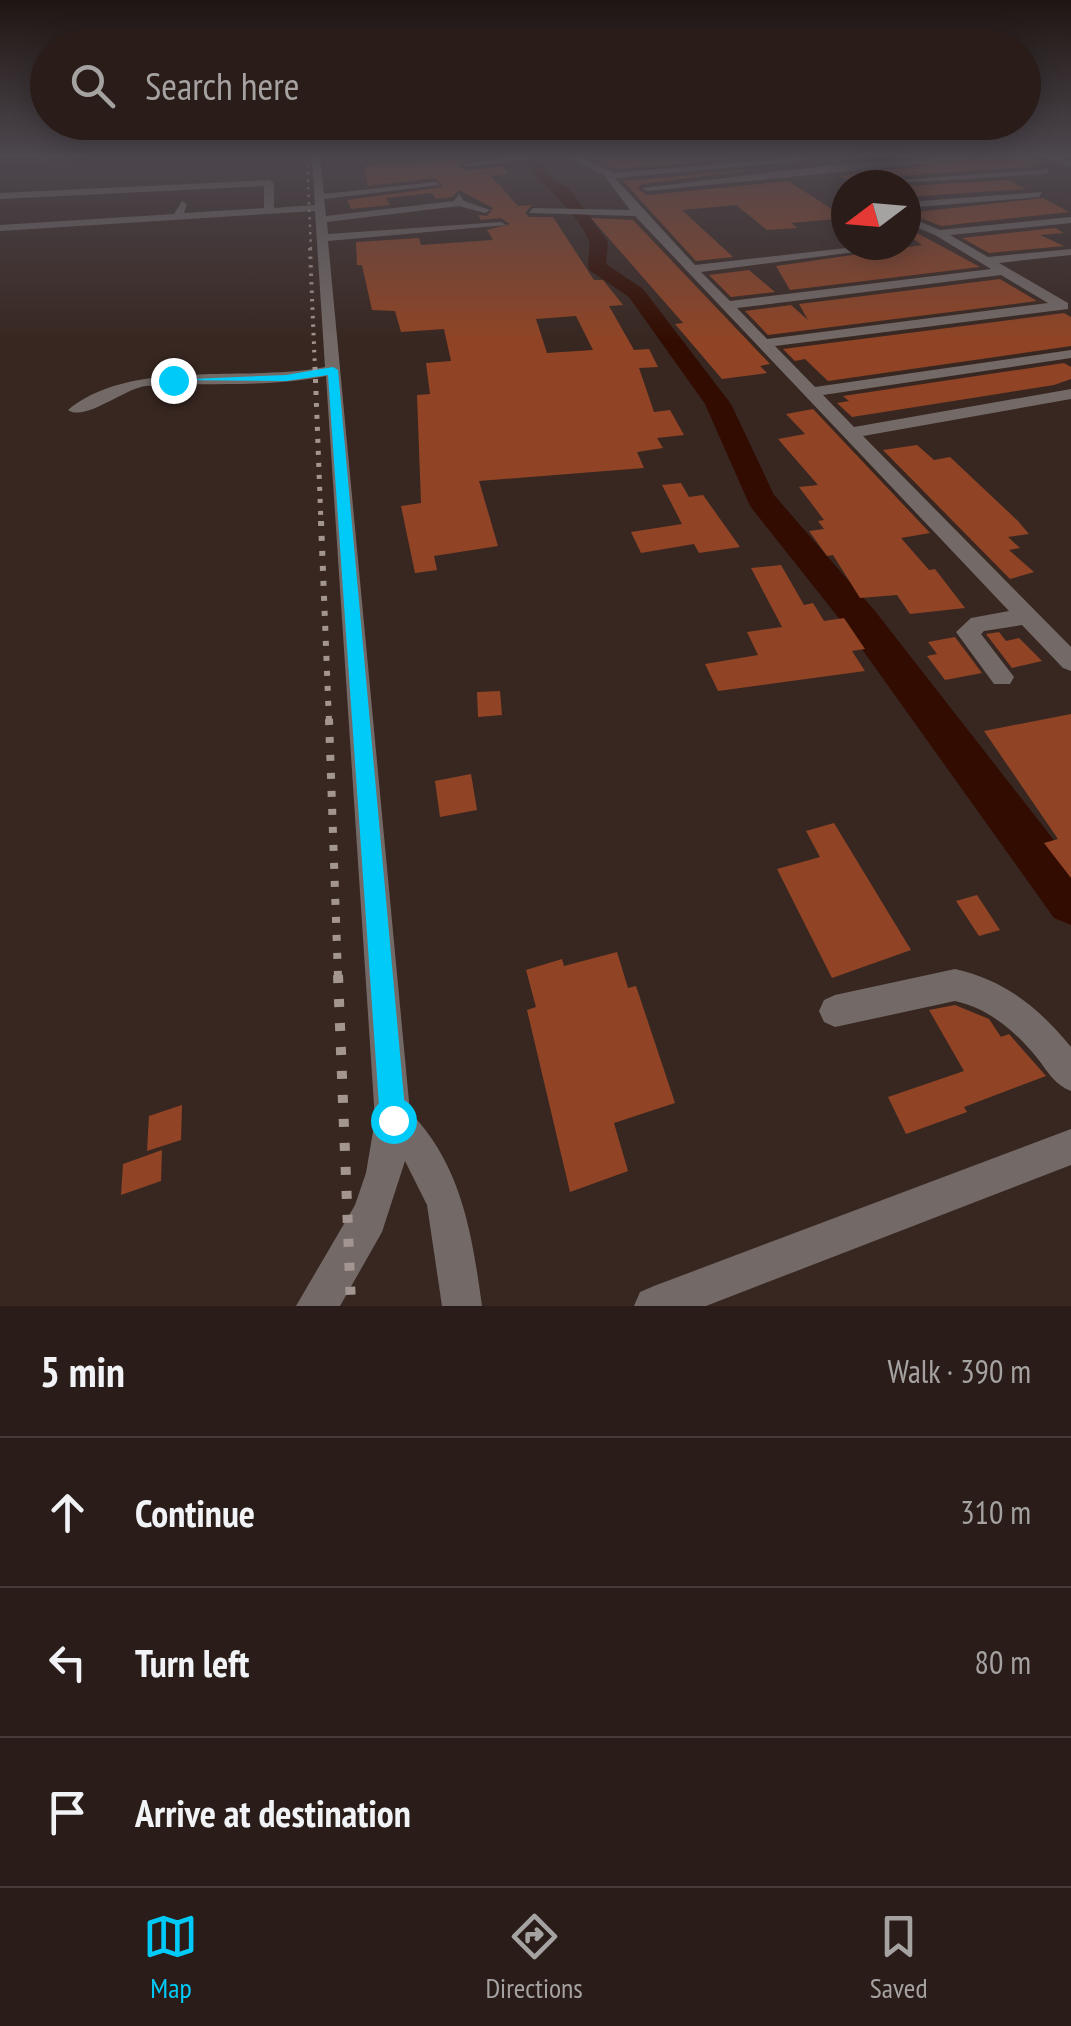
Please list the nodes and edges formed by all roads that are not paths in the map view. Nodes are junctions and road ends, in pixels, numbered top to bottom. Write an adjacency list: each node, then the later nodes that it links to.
1 (163, 218): 8 (street)
2 (321, 218): 20 (street)
3 (360, 218): 6 (street)
4 (643, 218): 14 (street)
5 (1071, 220): 9 (street)
6 (502, 225)
7 (921, 226): 9 (street)
8 (0, 228)
9 (945, 236): 10 (street); 13 (street)
10 (921, 241)
11 (1071, 252): 13 (street)
12 (831, 253): 14 (street)
13 (986, 261): 15 (street)
14 (693, 269): 16 (street)
15 (1001, 271): 16 (street); 17 (street)
16 (729, 305): 18 (street)
17 (1065, 307): 18 (street)
18 (766, 343): 21 (street)
19 (1071, 354): 21 (street)
20 (333, 370): 23 (street); 30 (street)
21 (812, 392): 24 (street)
22 (1071, 394): 24 (street)
23 (76, 410)
24 (850, 433): 25 (street)
25 (1025, 617): 26 (street); 27 (street)
26 (1071, 662)
27 (1002, 677)
28 (835, 1011): 29 (street)
29 (1071, 1074)
30 (393, 1120): 32 (street); 33 (street)
31 (1071, 1146): 34 (street)
32 (316, 1306)
33 (462, 1306)
34 (654, 1306)

